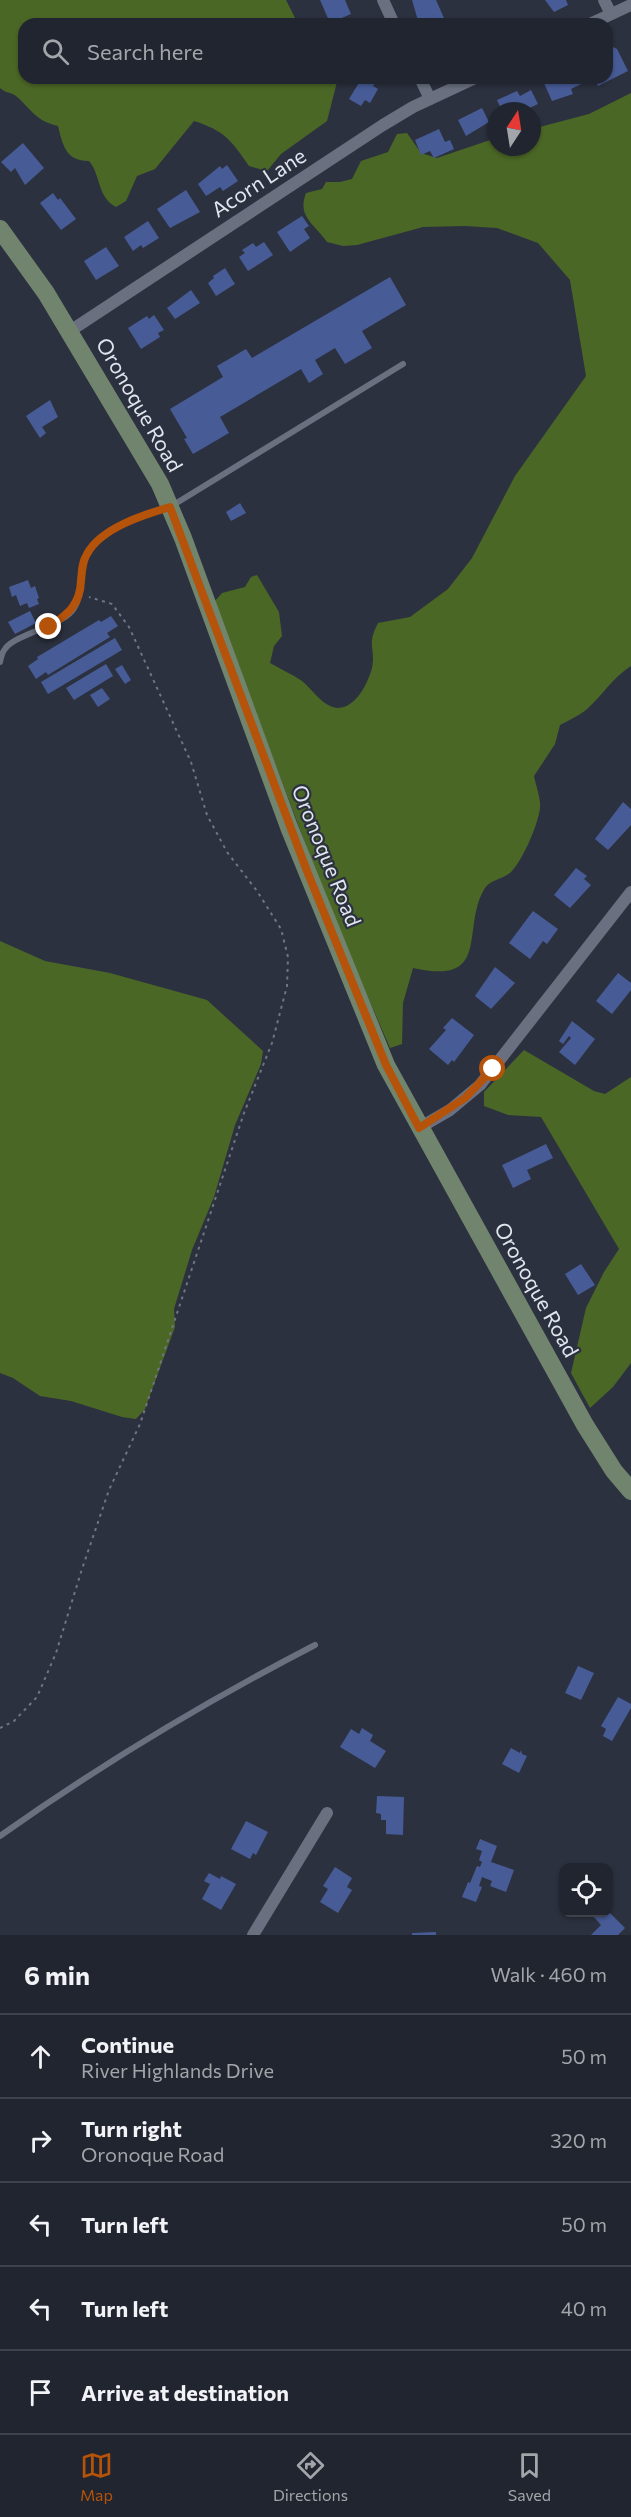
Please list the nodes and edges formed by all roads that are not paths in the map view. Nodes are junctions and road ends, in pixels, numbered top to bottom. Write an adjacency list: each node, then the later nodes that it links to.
1 (383, 0): 5 (street)
2 (604, 0): 4 (street)
3 (631, 4): 4 (street)
4 (611, 14): 6 (street)
5 (391, 18)
6 (603, 18)
7 (423, 84): 9 (street)
8 (462, 84): 9 (street, Acorn Lane)
9 (430, 99): 11 (street, Acorn Lane)
10 (0, 229): 11 (street, Oronoque Road)
11 (70, 331): 13 (street, Oronoque Road)
12 (403, 364): 13 (lane)
13 (170, 507): 14 (lane); 16 (street, Oronoque Road)
14 (0, 662)
15 (631, 892): 16 (street)
16 (419, 1128): 17 (street, Oronoque Road)
17 (631, 1491)
18 (315, 1645): 20 (lane)
19 (327, 1813): 21 (street)
20 (0, 1836)
21 (253, 1935)

